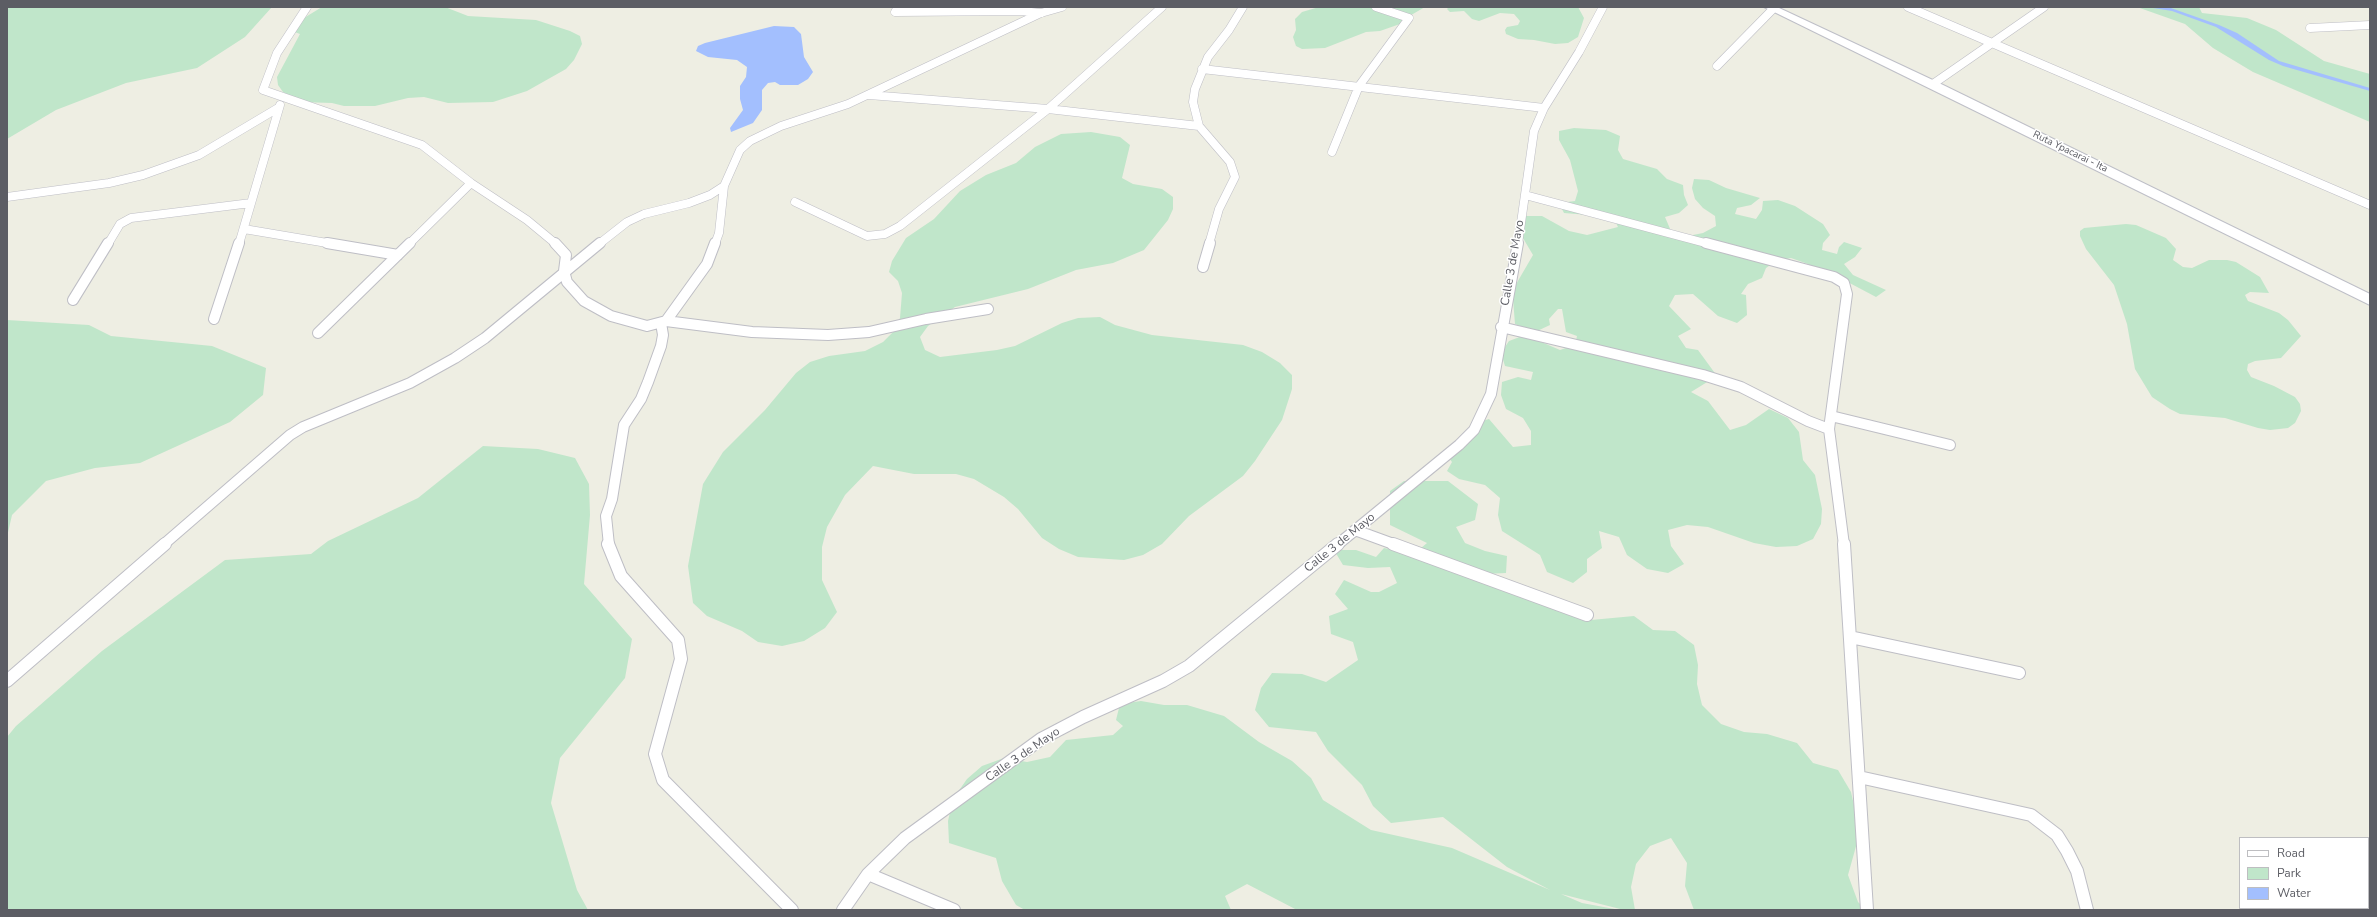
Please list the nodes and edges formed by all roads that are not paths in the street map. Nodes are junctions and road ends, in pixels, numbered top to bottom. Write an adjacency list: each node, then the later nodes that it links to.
1 (306, 7): 20 (street)
2 (898, 7): 11 (street)
3 (1062, 7): 11 (street)
4 (1162, 7): 23 (street)
5 (1243, 7): 16 (street)
6 (1376, 7): 18 (street)
7 (1603, 7): 22 (street, Calle 3 de Mayo)
8 (1908, 7): 14 (street)
9 (2044, 7): 14 (street)
10 (1771, 8): 15 (street); 17 (street, Ruta Ypacarai - Ita)
11 (1041, 13): 19 (street)
12 (2370, 25): 13 (street)
13 (2310, 28)
14 (1991, 43): 17 (street); 32 (street)
15 (1717, 66)
16 (1202, 69): 18 (street); 24 (street)
17 (1933, 84): 38 (street, Ruta Ypacarai - Ita)
18 (1359, 86): 22 (street); 25 (street)
19 (869, 94): 23 (street); 27 (street)
20 (286, 99): 21 (street); 26 (street)
21 (278, 108): 29 (street); 31 (street)
22 (1544, 108): 28 (street, Calle 3 de Mayo)
23 (1048, 109): 24 (street); 30 (street)
24 (1199, 126): 35 (street)
25 (1332, 152)
26 (471, 183): 34 (street); 36 (street)
27 (724, 186): 36 (street); 41 (street)
28 (1525, 195): 42 (street, Calle 3 de Mayo); 44 (street)
29 (7, 197)
30 (795, 202)
31 (251, 203): 33 (street); 37 (street)
32 (2370, 205)
33 (244, 229): 34 (street); 40 (street)
34 (398, 255): 43 (street)
35 (1203, 267)
36 (564, 270): 41 (street); 51 (street)
37 (73, 300)
38 (2370, 300)
39 (988, 310): 41 (street)
40 (214, 319)
41 (664, 322): 54 (street)
42 (1501, 327): 45 (street); 47 (street, Calle 3 de Mayo)
43 (318, 333)
44 (1831, 416): 45 (street); 46 (street)
45 (1829, 429): 49 (street)
46 (1950, 445)
47 (1355, 530): 48 (street); 53 (street, Calle 3 de Mayo)
48 (1587, 615)
49 (1850, 637): 50 (street); 52 (street)
50 (2019, 673)
51 (7, 681)
52 (1859, 777): 57 (street); 58 (street)
53 (868, 874): 55 (street, Calle 3 de Mayo); 56 (street)
54 (792, 910)
55 (843, 910)
56 (954, 910)
57 (1867, 910)
58 (2087, 910)

